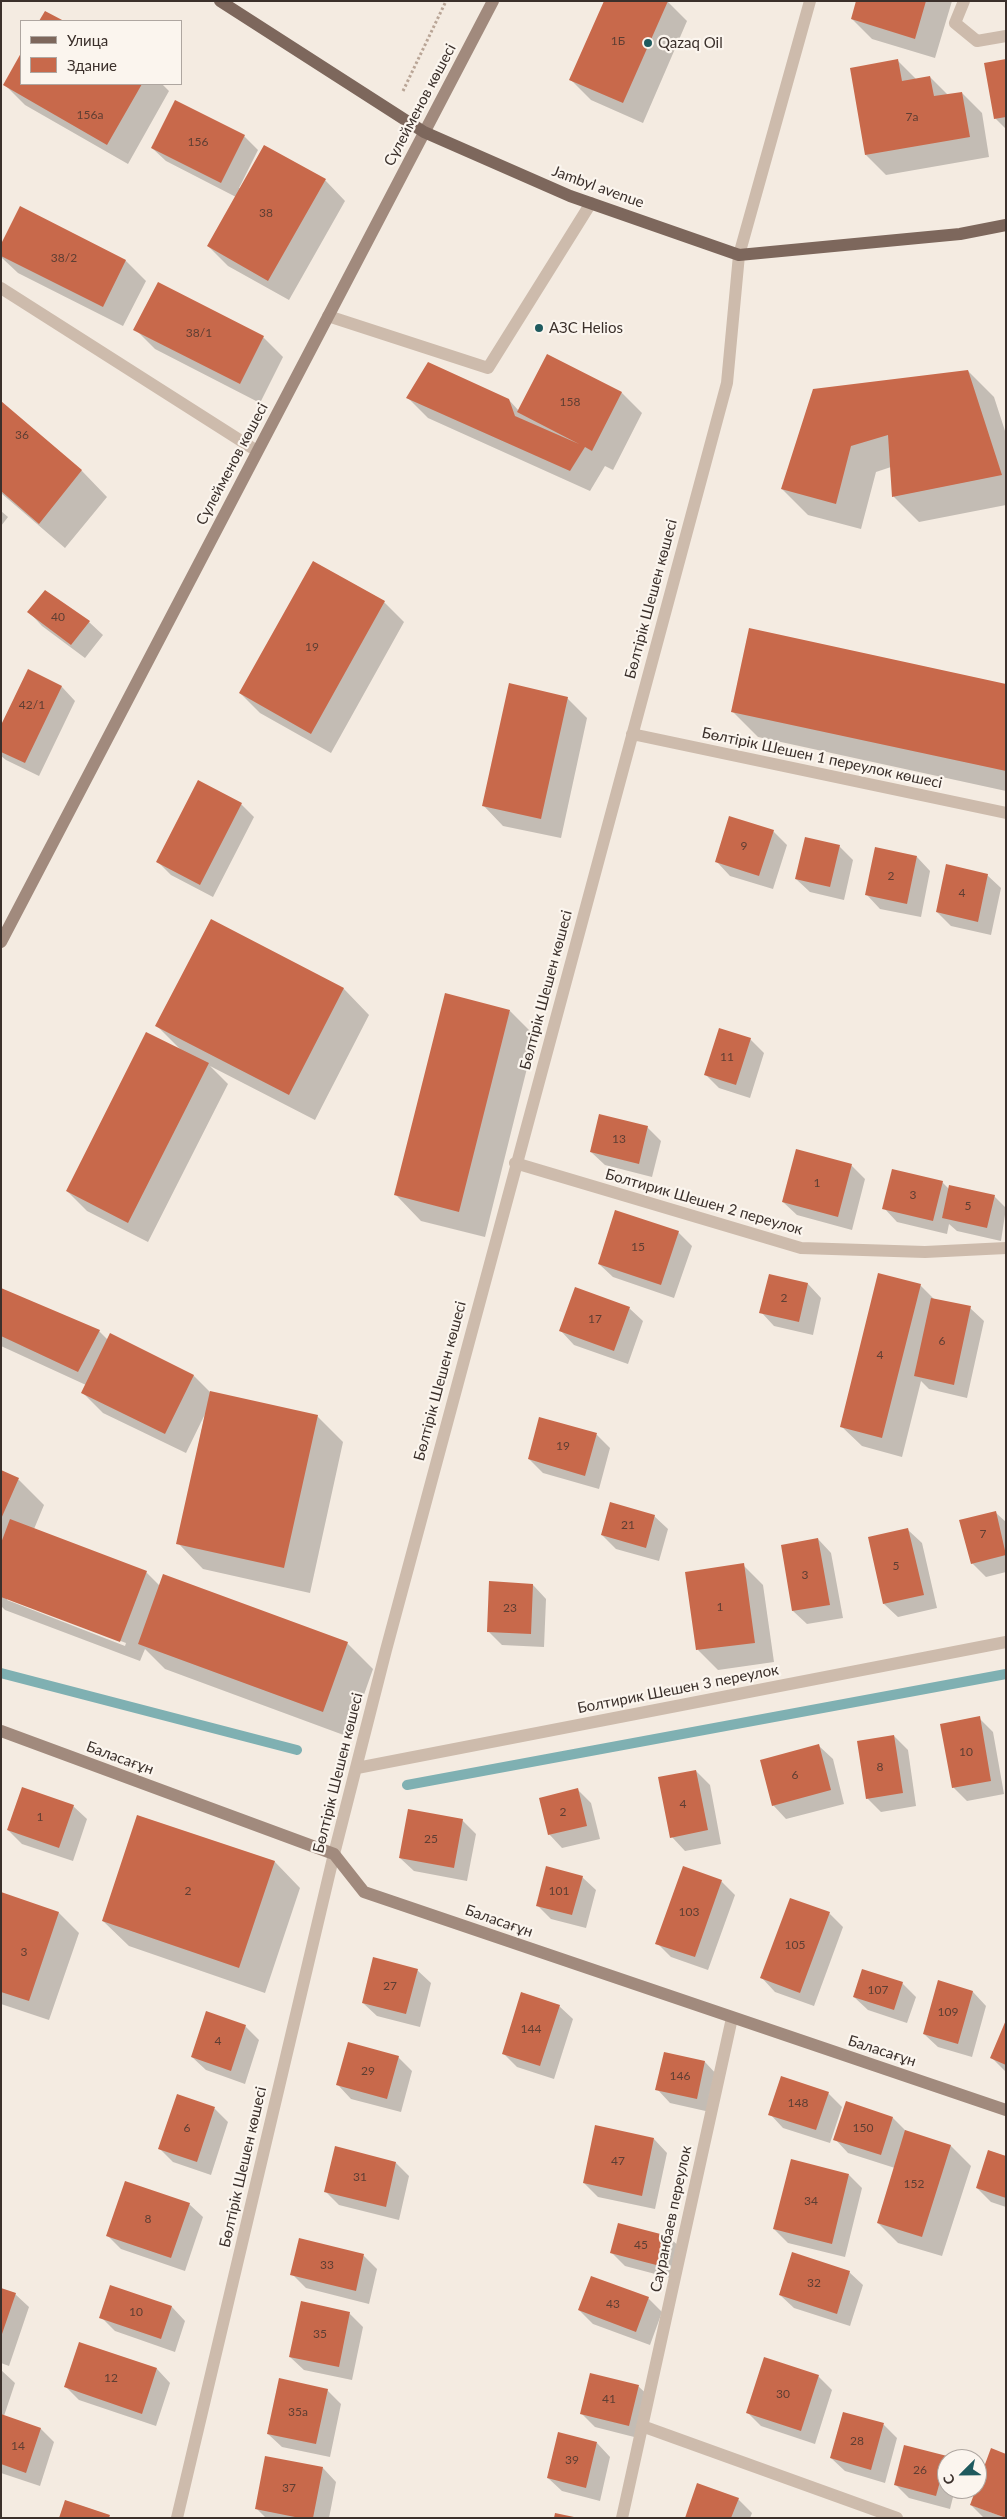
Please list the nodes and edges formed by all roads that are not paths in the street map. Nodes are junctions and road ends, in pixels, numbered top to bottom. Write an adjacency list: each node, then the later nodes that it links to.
1 (220, 1): 6 (main road, Jambyl avenue)
2 (493, 1): 6 (street, Сүлейменов көшесі)
3 (810, 1): 9 (street, Бөлтірік Шешен көшесі)
4 (964, 1): 5 (street)
5 (1006, 36)
6 (424, 132): 7 (main road, Jambyl avenue); 11 (street, Сүлейменов көшесі)
7 (591, 203): 9 (main road, Jambyl avenue); 11 (street)
8 (1006, 225): 9 (main road, Jambyl avenue)
9 (740, 256): 13 (street, Бөлтірік Шешен көшесі)
10 (1, 288): 12 (street)
11 (328, 316): 12 (street, Сүлейменов көшесі)
12 (257, 451): 15 (street, Сүлейменов көшесі)
13 (632, 734): 14 (street, Бөлтірік Шешен 1 переулок көшесі); 16 (street, Бөлтірік Шешен көшесі)
14 (1006, 813)
15 (1, 942)
16 (515, 1163): 17 (street, Болтирик Шешен 2 переулок); 20 (street, Бөлтірік Шешен көшесі)
17 (1006, 1248)
18 (1006, 1642): 20 (street, Болтирик Шешен 3 переулок)
19 (1, 1732): 21 (street, Баласағұн)
20 (357, 1768): 21 (street, Бөлтірік Шешен көшесі)
21 (334, 1854): 22 (street, Баласағұн); 25 (street, Бөлтірік Шешен көшесі)
22 (732, 2018): 23 (street, Баласағұн); 24 (street, Сауранбаев переулок)
23 (1006, 2110)
24 (642, 2426): 26 (street, Сауранбаев переулок); 27 (street)
25 (176, 2518)
26 (622, 2518)
27 (897, 2518)

